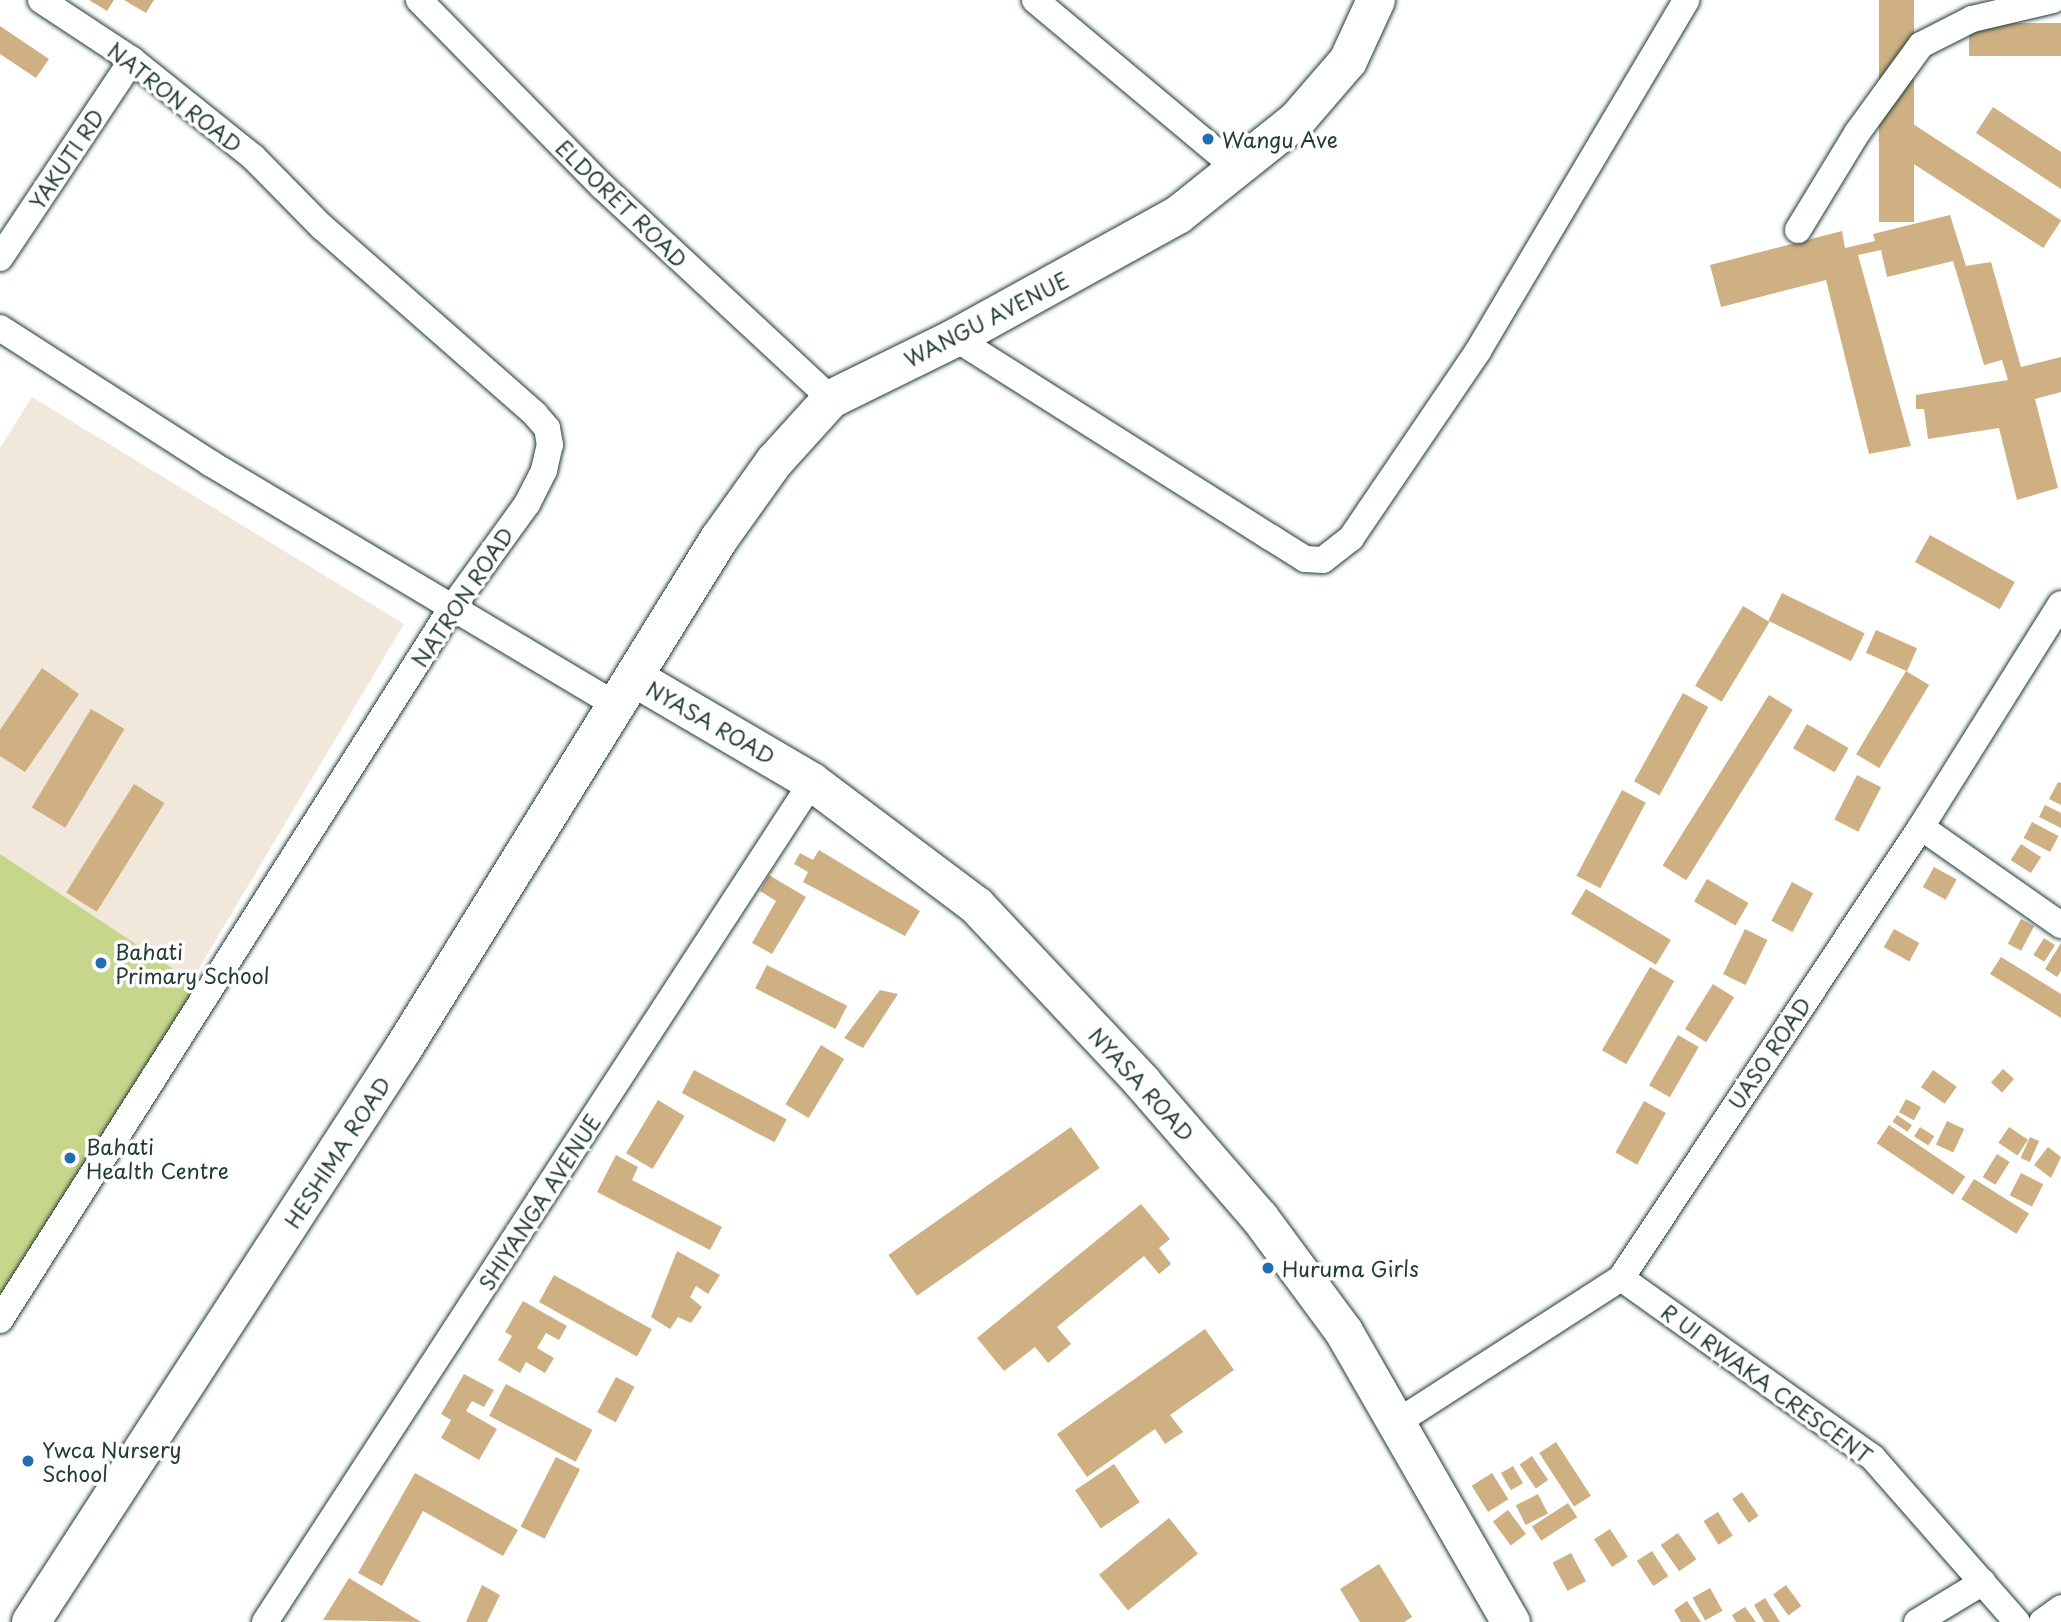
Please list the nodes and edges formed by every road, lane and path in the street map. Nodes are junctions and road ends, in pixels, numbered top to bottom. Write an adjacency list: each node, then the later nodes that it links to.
1 (41, 0): 7 (street, NATRON ROAD)
2 (419, 0): 13 (street, ELDORET ROAD)
3 (1376, 0): 8 (street, WANGU AVENUE)
4 (1686, 0): 12 (street)
5 (2053, 0): 9 (street)
6 (1052, 5): 8 (street)
7 (132, 60): 10 (street, YAKUTI RD); 15 (street, NATRON ROAD)
8 (1237, 169): 12 (street, WANGU AVENUE)
9 (1798, 230)
10 (0, 258)
11 (0, 328): 15 (street)
12 (955, 338): 13 (street, WANGU AVENUE)
13 (831, 399): 16 (street, WANGU AVENUE)
14 (2061, 604): 18 (street, UASO ROAD)
15 (451, 609): 16 (street); 21 (street, NATRON ROAD)
16 (627, 692): 17 (street, NYASA ROAD); 25 (street, HESHIMA ROAD)
17 (812, 782): 22 (street, NYASA ROAD); 26 (street, SHIYANGA AVENUE)
18 (1921, 827): 19 (street); 20 (street, UASO ROAD)
19 (2061, 925)
20 (1621, 1278): 22 (street, UASO ROAD); 23 (street, R UI RWAKA CRESCENT)
21 (0, 1320)
22 (1396, 1423): 27 (street, NYASA ROAD)
23 (1983, 1582): 28 (street); 29 (street, R UI RWAKA CRESCENT)
24 (2061, 1608): 30 (street)
25 (32, 1622)
26 (265, 1622)
27 (1511, 1622)
28 (1917, 1622)
29 (2017, 1622)
30 (2042, 1622)

